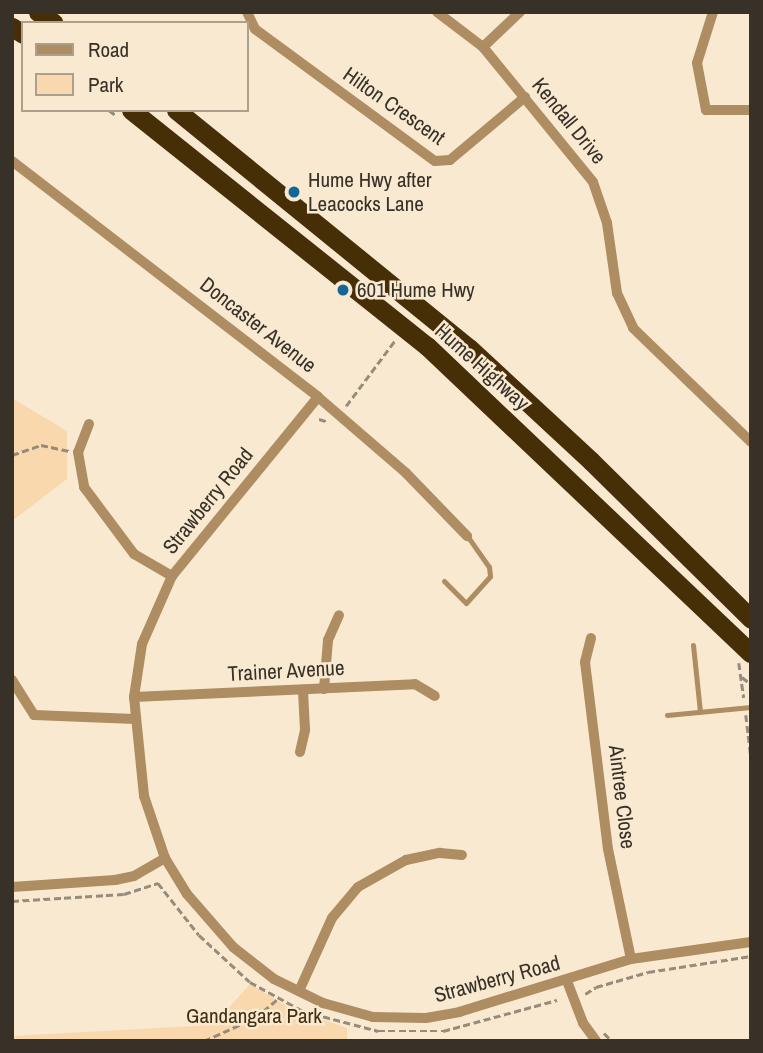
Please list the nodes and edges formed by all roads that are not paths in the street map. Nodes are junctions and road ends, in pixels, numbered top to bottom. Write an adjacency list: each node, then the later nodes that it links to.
1 (247, 12): 6 (street, Hilton Crescent)
2 (437, 12): 5 (street, Kendall Drive)
3 (520, 12): 5 (street)
4 (713, 12): 7 (street)
5 (483, 47): 6 (street, Kendall Drive)
6 (525, 97): 13 (street, Kendall Drive)
7 (751, 110)
8 (178, 112): 18 (highway, Hume Highway)
9 (126, 115): 21 (highway, Hume Highway)
10 (12, 161): 11 (street, Doncaster Avenue)
11 (318, 397): 14 (street, Doncaster Avenue); 15 (street, Strawberry Road)
12 (89, 424): 15 (street)
13 (751, 442)
14 (467, 536): 16 (lane)
15 (172, 576): 26 (street, Strawberry Road)
16 (444, 581)
17 (338, 615): 23 (street)
18 (751, 619)
19 (591, 638): 36 (street, Aintree Close)
20 (693, 645): 28 (lane)
21 (745, 657)
22 (12, 680): 30 (street)
23 (324, 689): 24 (street, Trainer Avenue); 25 (street, Trainer Avenue)
24 (303, 690): 26 (street, Trainer Avenue); 31 (street)
25 (435, 696)
26 (134, 697): 30 (street, Strawberry Road)
27 (751, 707): 28 (lane)
28 (700, 712): 29 (lane)
29 (667, 715)
30 (135, 719): 33 (street, Strawberry Road)
31 (300, 752)
32 (462, 855): 38 (street)
33 (165, 858): 34 (street); 38 (street, Strawberry Road)
34 (12, 887)
35 (751, 942): 36 (street, Strawberry Road)
36 (631, 959): 37 (street, Strawberry Road)
37 (567, 981): 38 (street, Strawberry Road); 39 (street)
38 (299, 991)
39 (596, 1041)

